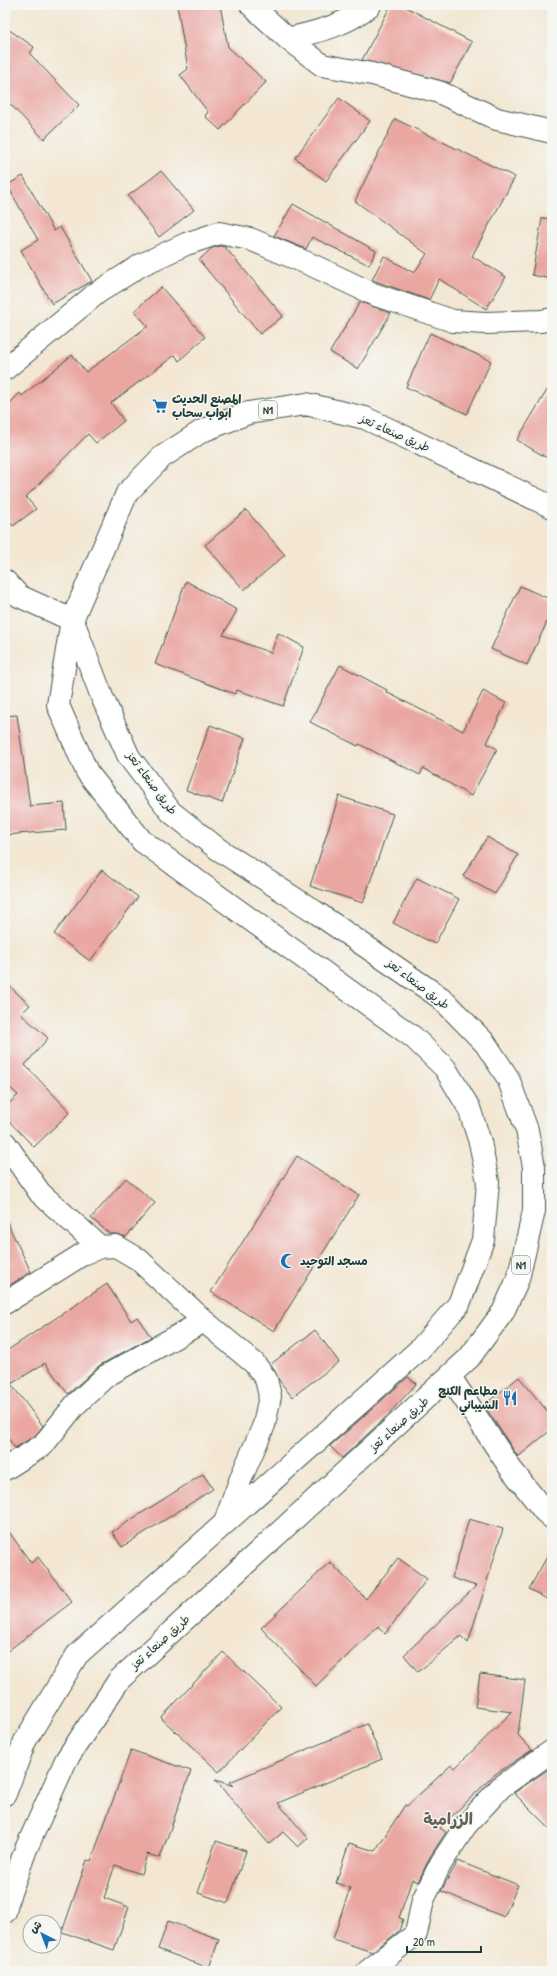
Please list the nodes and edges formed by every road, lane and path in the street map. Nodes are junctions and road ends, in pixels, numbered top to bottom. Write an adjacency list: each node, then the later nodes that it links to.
1 (251, 5): 3 (main road)
2 (370, 5): 3 (main road)
3 (288, 39): 4 (main road)
4 (552, 132)
5 (552, 319): 6 (main road)
6 (5, 369)
7 (552, 507): 9 (main road, طريق صنعاء تعز / N1)
8 (5, 581): 9 (main road)
9 (72, 620): 14 (main road, طريق صنعاء تعز / N1); 17 (main road, طريق صنعاء تعز / N1)
10 (5, 1143): 11 (main road)
11 (100, 1247): 12 (main road); 13 (main road)
12 (5, 1303)
13 (204, 1321): 15 (main road); 17 (main road)
14 (450, 1377): 16 (main road); 20 (main road, طريق صنعاء تعز / N1)
15 (5, 1469)
16 (552, 1518)
17 (225, 1522): 19 (main road, طريق صنعاء تعز / N1)
18 (552, 1751): 21 (main road)
19 (5, 1794)
20 (5, 1912)
21 (368, 1971)

